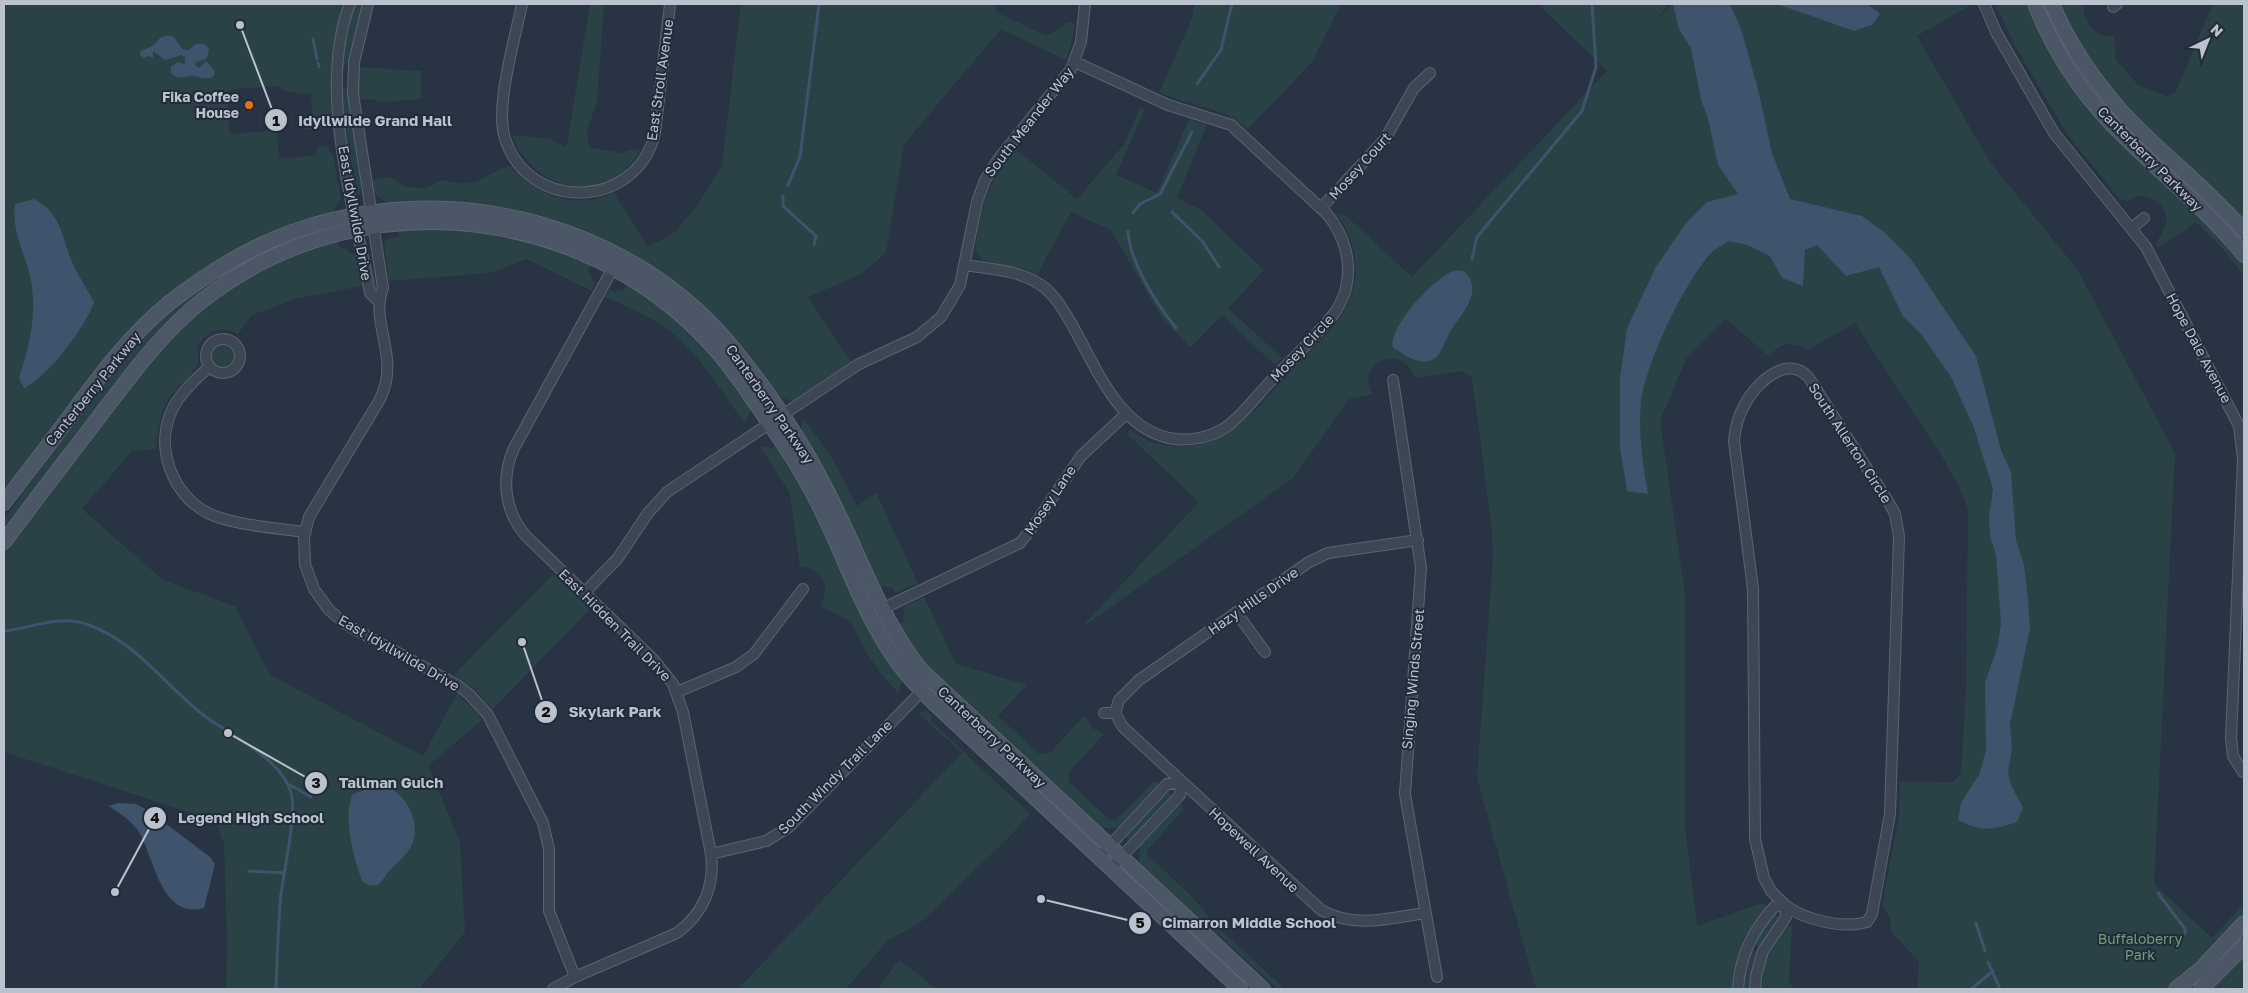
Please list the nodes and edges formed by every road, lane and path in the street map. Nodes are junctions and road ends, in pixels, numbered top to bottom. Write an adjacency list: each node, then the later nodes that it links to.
1 (350, 4): 12 (street, East Idyllwilde Drive)
2 (368, 4): 14 (street, East Idyllwilde Drive)
3 (522, 4): 4 (street, East Stroll Avenue)
4 (670, 4)
5 (1086, 4): 9 (street, South Meander Way)
6 (1984, 4): 15 (street, Hope Dale Avenue)
7 (2035, 4): 18 (street, Canterberry Parkway)
8 (2052, 4): 17 (street, Canterberry Parkway)
9 (1075, 62): 11 (street, Mosey Circle); 19 (street, South Meander Way)
10 (1430, 73): 11 (street, Mosey Court)
11 (1321, 208): 24 (street, Mosey Circle)
12 (355, 215): 14 (street, Canterberry Parkway); 16 (street, East Idyllwilde Drive); 28 (street, Canterberry Parkway)
13 (2144, 218): 15 (street)
14 (372, 219): 16 (street, Canterberry Parkway); 20 (street, Canterberry Parkway); 21 (street, East Idyllwilde Drive); 25 (street, Canterberry Parkway)
15 (2132, 228): 27 (street, Hope Dale Avenue)
16 (358, 229): 21 (street, East Idyllwilde Drive); 31 (street, Canterberry Parkway)
17 (2244, 231)
18 (2244, 255)
19 (965, 265): 24 (street, Mosey Circle); 25 (street, South Meander Way)
20 (613, 268): 26 (street, Canterberry Parkway); 33 (street, East Hidden Trail Drive)
21 (378, 301): 29 (street, East Idyllwilde Drive)
22 (209, 367): 29 (street)
23 (1393, 380): 30 (street, Singing Winds Street)
24 (1126, 414): 34 (street, Mosey Lane)
25 (781, 417): 26 (street, South Meander Way); 34 (street, Canterberry Parkway)
26 (769, 425): 33 (street, South Meander Way); 37 (street, Canterberry Parkway)
27 (2244, 479): 41 (street, Hope Dale Avenue)
28 (4, 503)
29 (304, 532): 52 (street, East Idyllwilde Drive)
30 (1418, 540): 35 (street, Hazy Hills Drive); 49 (street, Singing Winds Street)
31 (4, 542)
32 (803, 589): 38 (street)
33 (584, 593): 38 (street, East Hidden Trail Drive)
34 (882, 609): 43 (street, Canterberry Parkway)
35 (1236, 612): 36 (street); 40 (street, Hazy Hills Drive)
36 (1265, 652)
37 (922, 691): 44 (street, South Windy Trail Lane); 45 (street, Canterberry Parkway)
38 (677, 692): 44 (street, East Hidden Trail Drive)
39 (1104, 713): 40 (street)
40 (1115, 713): 42 (street, Hopewell Avenue)
41 (2243, 772)
42 (1181, 782): 43 (street); 46 (street); 49 (street, Hopewell Avenue)
43 (1110, 846): 45 (street); 46 (street, Canterberry Parkway)
44 (710, 854): 52 (street, East Hidden Trail Drive)
45 (1099, 857): 47 (street, Canterberry Parkway)
46 (1122, 857): 47 (street); 56 (street, Canterberry Parkway)
47 (1111, 868): 55 (street, Canterberry Parkway)
48 (1785, 905): 48 (street, South Allerton Circle); 57 (street); 58 (street)
49 (1425, 913): 53 (street, Singing Winds Street)
50 (2244, 923): 59 (street)
51 (2244, 946): 60 (street)
52 (575, 977): 54 (street, East Hidden Trail Drive)
53 (1437, 977)
54 (553, 989)
55 (1240, 989)
56 (1263, 989)
57 (1738, 989)
58 (1755, 989)
59 (2176, 989)
60 (2201, 989)

